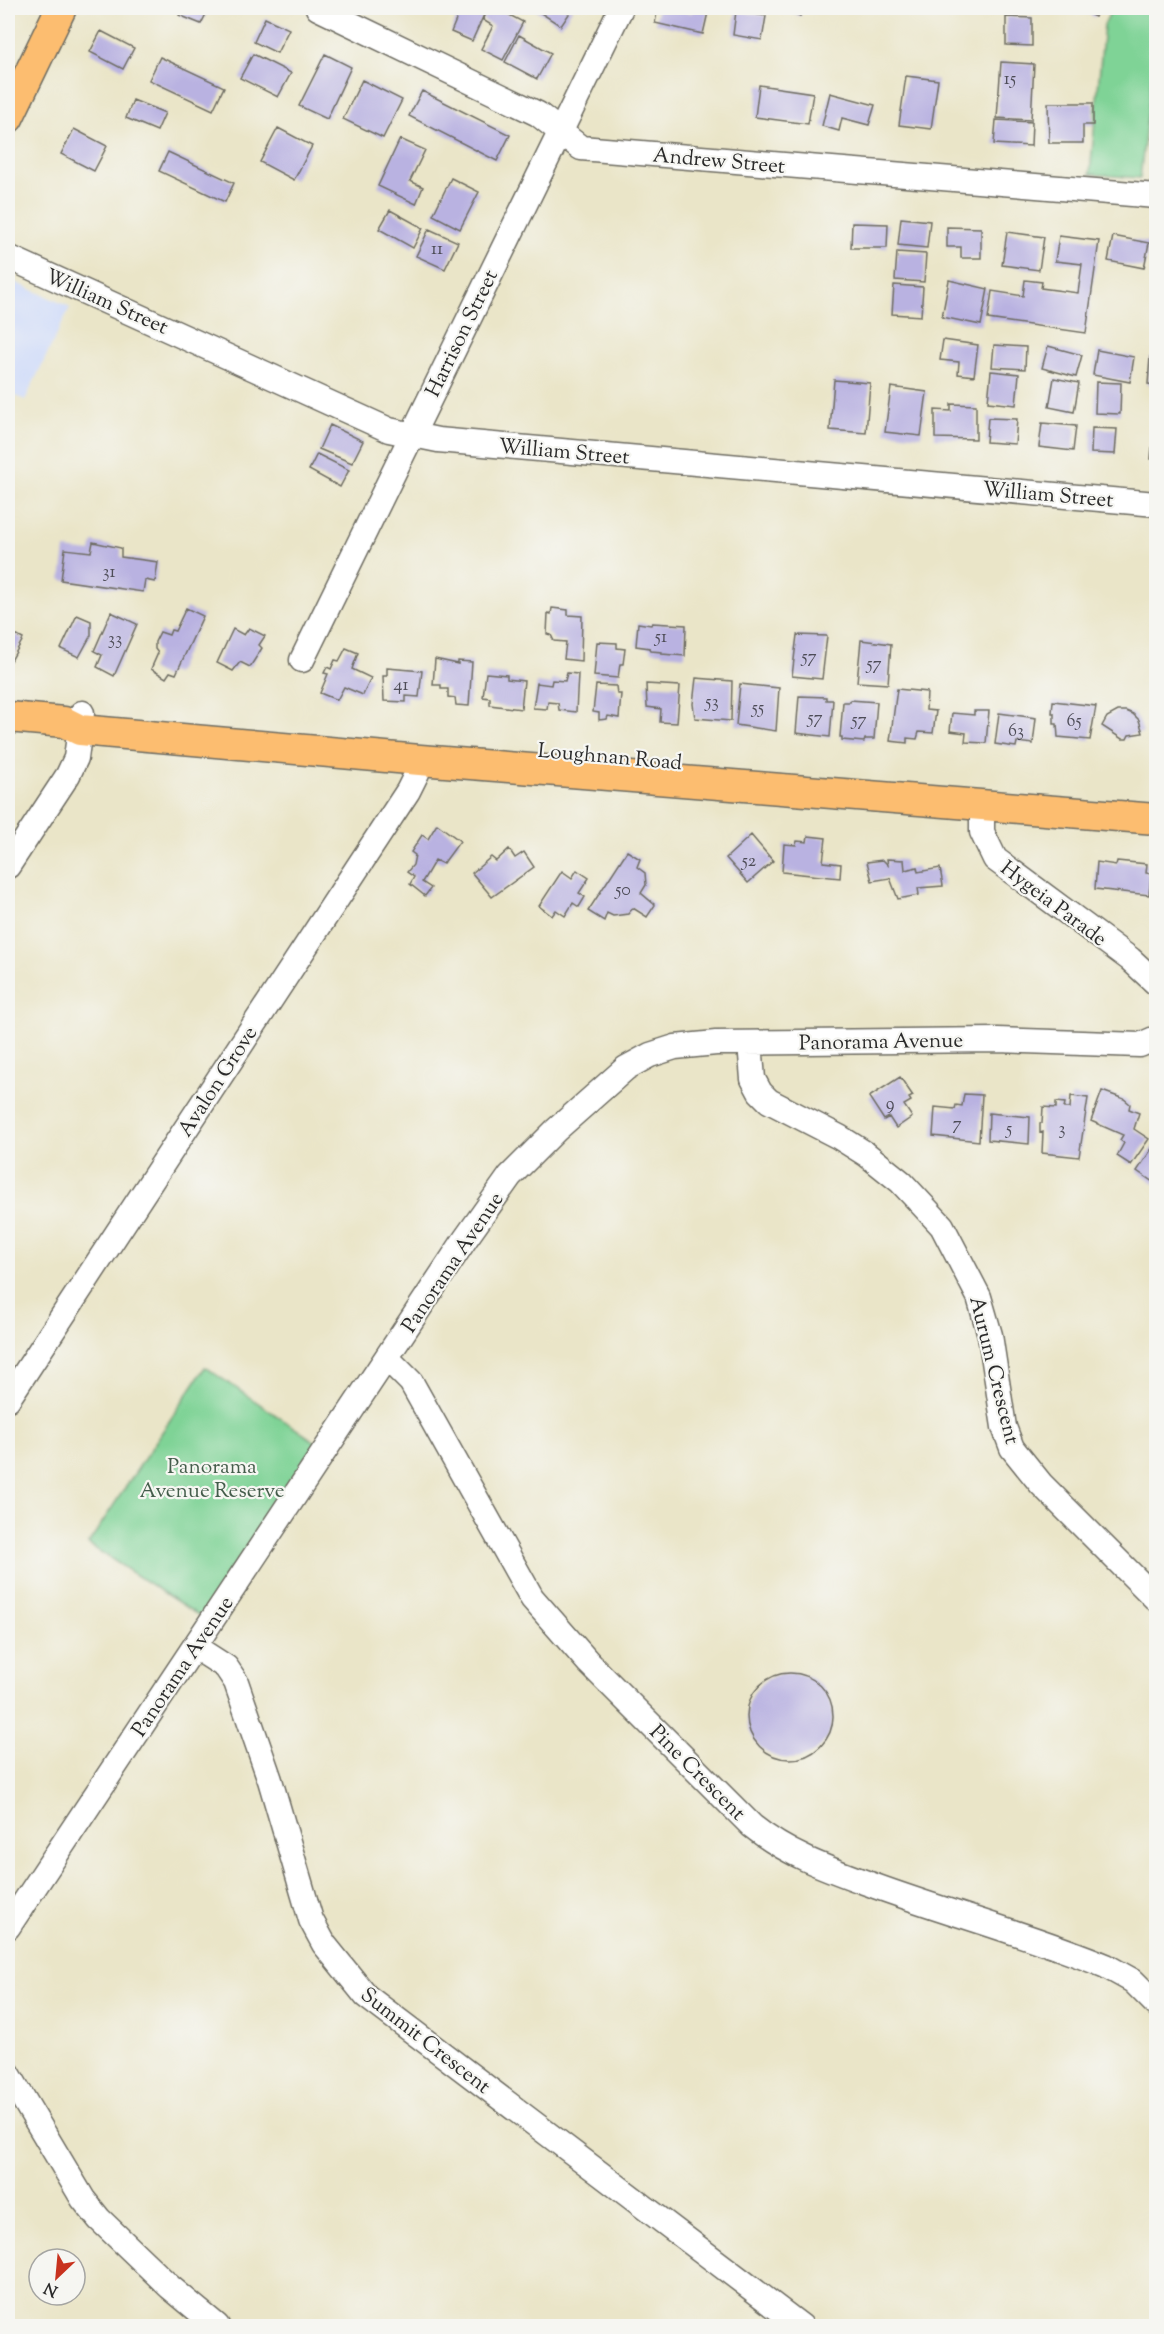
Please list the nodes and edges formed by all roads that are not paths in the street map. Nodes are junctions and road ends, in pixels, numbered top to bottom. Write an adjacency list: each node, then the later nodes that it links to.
1 (61, 8): 4 (main road)
2 (318, 8): 5 (street, Andrew Street)
3 (621, 8): 5 (street, Harrison Street)
4 (8, 118)
5 (559, 131): 6 (street, Andrew Street); 8 (street, Harrison Street)
6 (1156, 196)
7 (8, 257): 8 (street, William Street)
8 (412, 435): 9 (street, William Street); 10 (street, Harrison Street)
9 (1156, 504)
10 (302, 660)
11 (8, 717): 12 (main road, Loughnan Road)
12 (76, 722): 13 (main road, Loughnan Road); 14 (main road, Loughnan Road); 17 (street)
13 (420, 760): 15 (main road, Loughnan Road); 22 (street, Avalon Grove)
14 (1156, 804)
15 (982, 805): 16 (main road, Loughnan Road); 18 (street, Hygeia Parade)
16 (1156, 819)
17 (8, 866)
18 (1156, 983)
19 (1156, 1038): 20 (street, Panorama Avenue)
20 (750, 1043): 21 (street, Panorama Avenue); 23 (street, Aurum Crescent)
21 (387, 1358): 24 (street, Panorama Avenue); 26 (street, Pine Crescent)
22 (8, 1400)
23 (1156, 1599)
24 (195, 1647): 25 (street, Panorama Avenue); 29 (street, Summit Crescent)
25 (8, 1927)
26 (1156, 2004)
27 (8, 2073): 28 (street)
28 (217, 2326)
29 (801, 2326)

